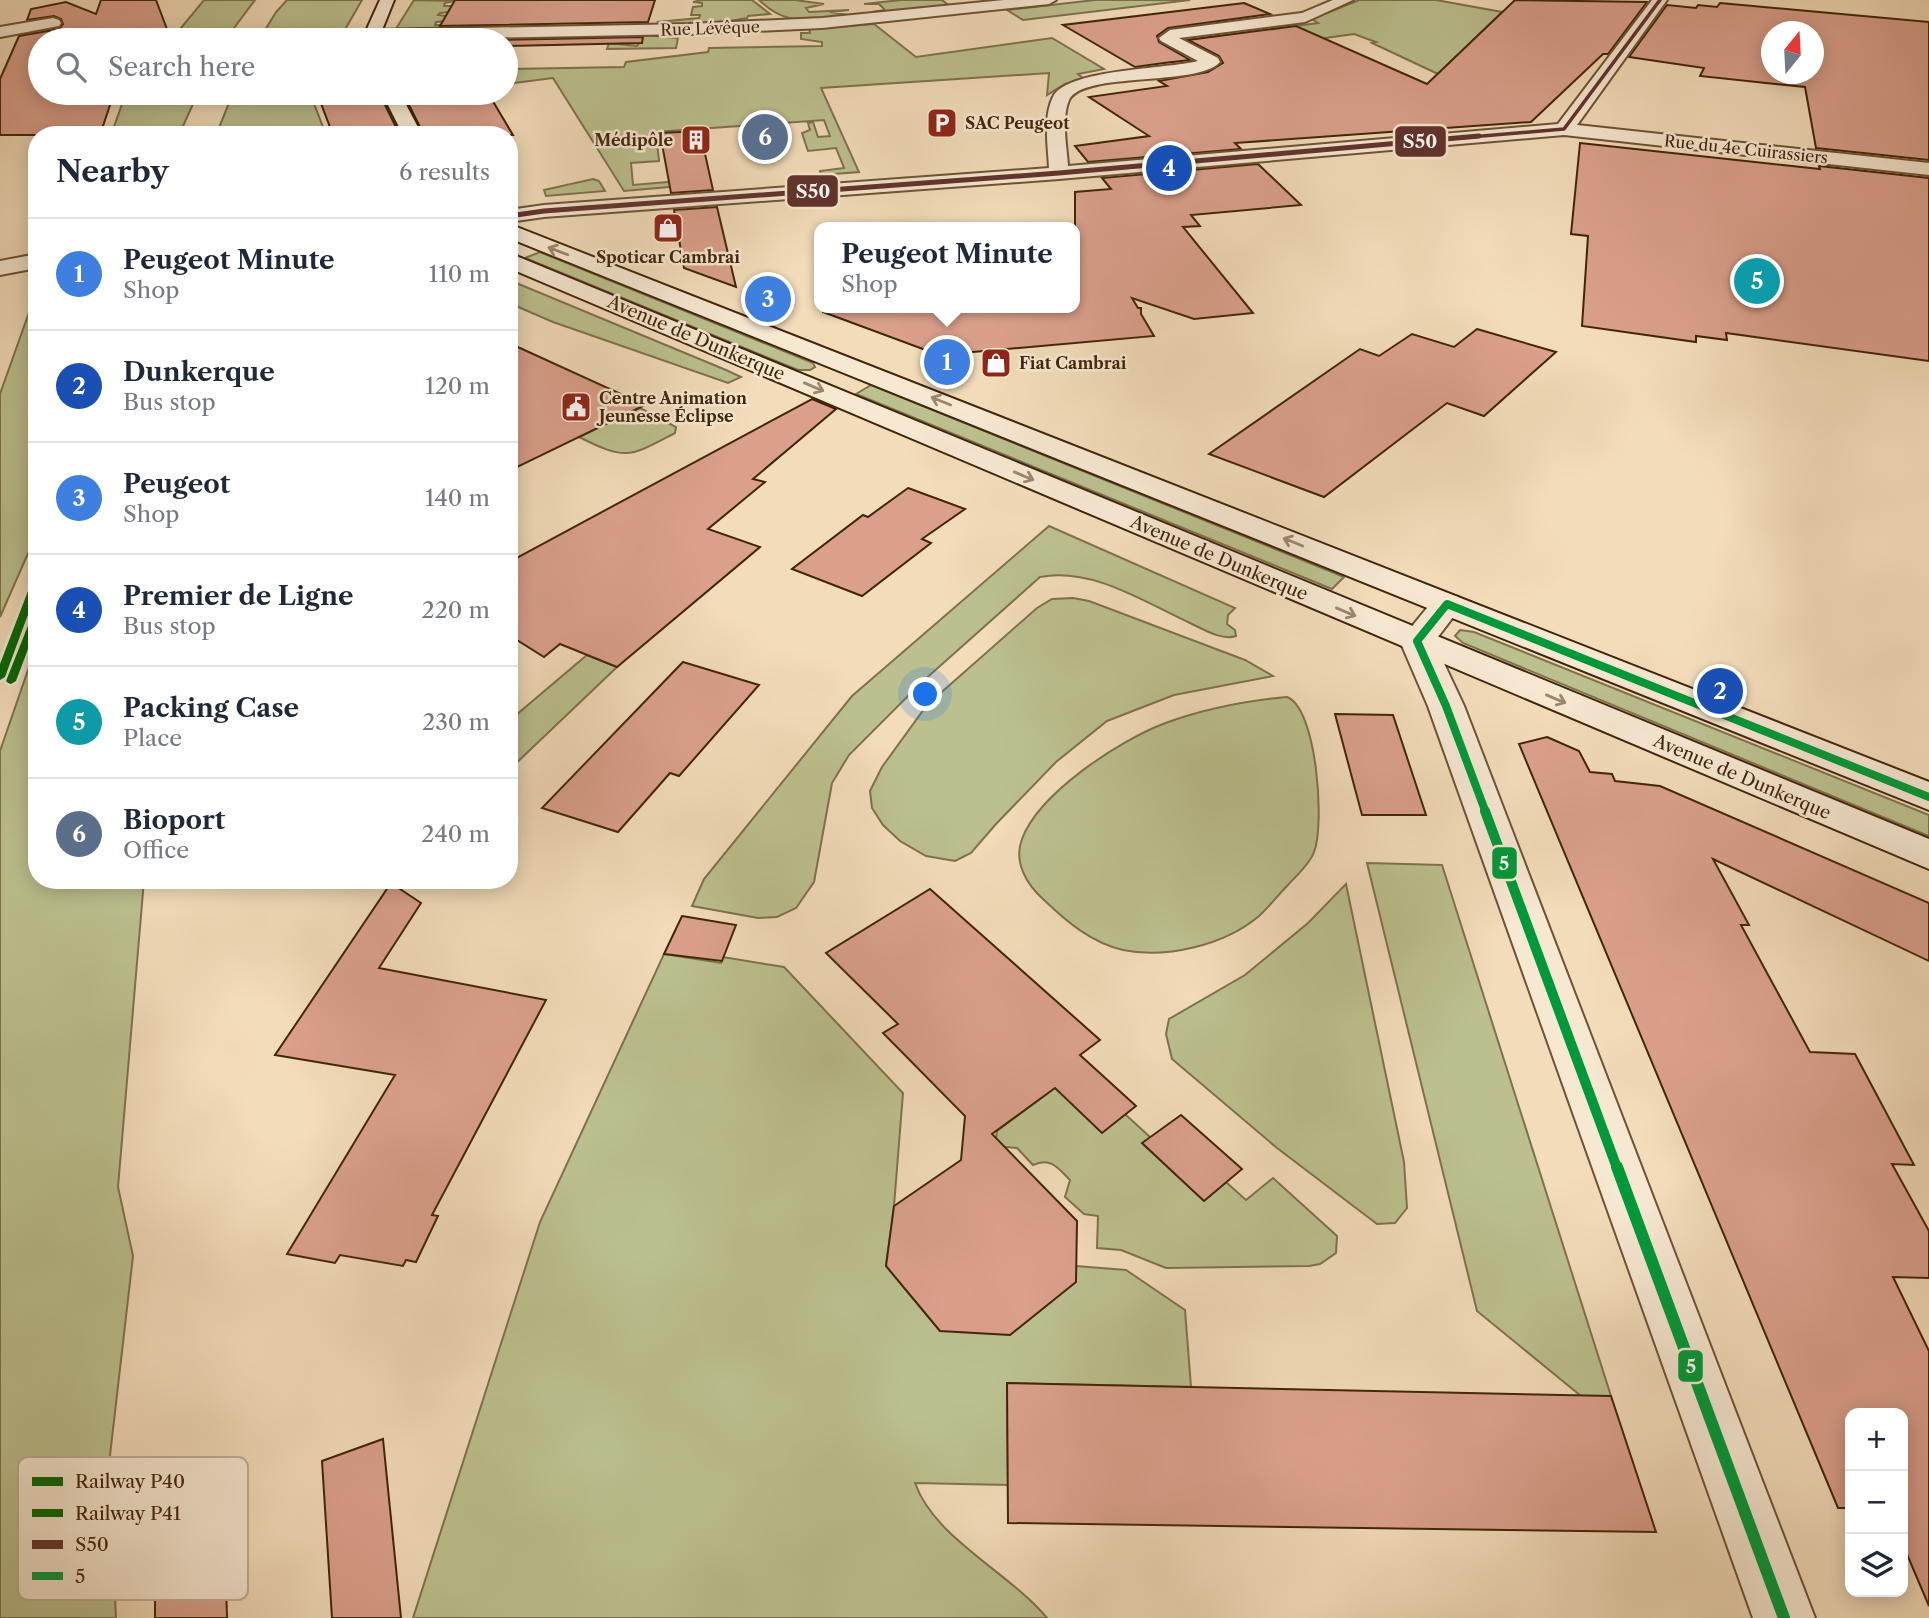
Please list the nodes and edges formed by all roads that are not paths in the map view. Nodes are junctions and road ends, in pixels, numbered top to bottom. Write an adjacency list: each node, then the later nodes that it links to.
1 (387, 0): 10 (street)
2 (850, 0): 8 (street)
3 (1049, 0): 8 (street, Rue Lévêque)
4 (1346, 0): 19 (street)
5 (1660, 0): 17 (street)
6 (649, 10): 12 (street)
7 (497, 11): 11 (street)
8 (868, 20): 12 (street, Rue Lévêque)
9 (53, 23): 13 (street)
10 (374, 28)
11 (490, 28)
12 (646, 30): 14 (street, Rue Lévêque)
13 (0, 32)
14 (518, 32)
15 (397, 105): 16 (street)
16 (408, 126)
17 (1564, 129): 18 (street, Rue du 4e Cuirassiers); 19 (street, Rue du 4e Cuirassiers)
18 (1929, 169)
19 (1059, 173): 20 (street, Rue du 4e Cuirassiers)
20 (518, 215)
21 (518, 234): 27 (street, Avenue de Dunkerque, one-way to 21)
22 (28, 247): 23 (street)
23 (0, 248)
24 (28, 263): 26 (street)
25 (518, 264): 28 (street, Avenue de Dunkerque, one-way to 28)
26 (0, 268)
27 (1447, 604): 28 (street); 29 (street, Avenue de Dunkerque)
28 (1417, 641): 30 (street, Avenue de Dunkerque, one-way to 30); 31 (street)
29 (1929, 797)
30 (1929, 855)
31 (1784, 1618)

